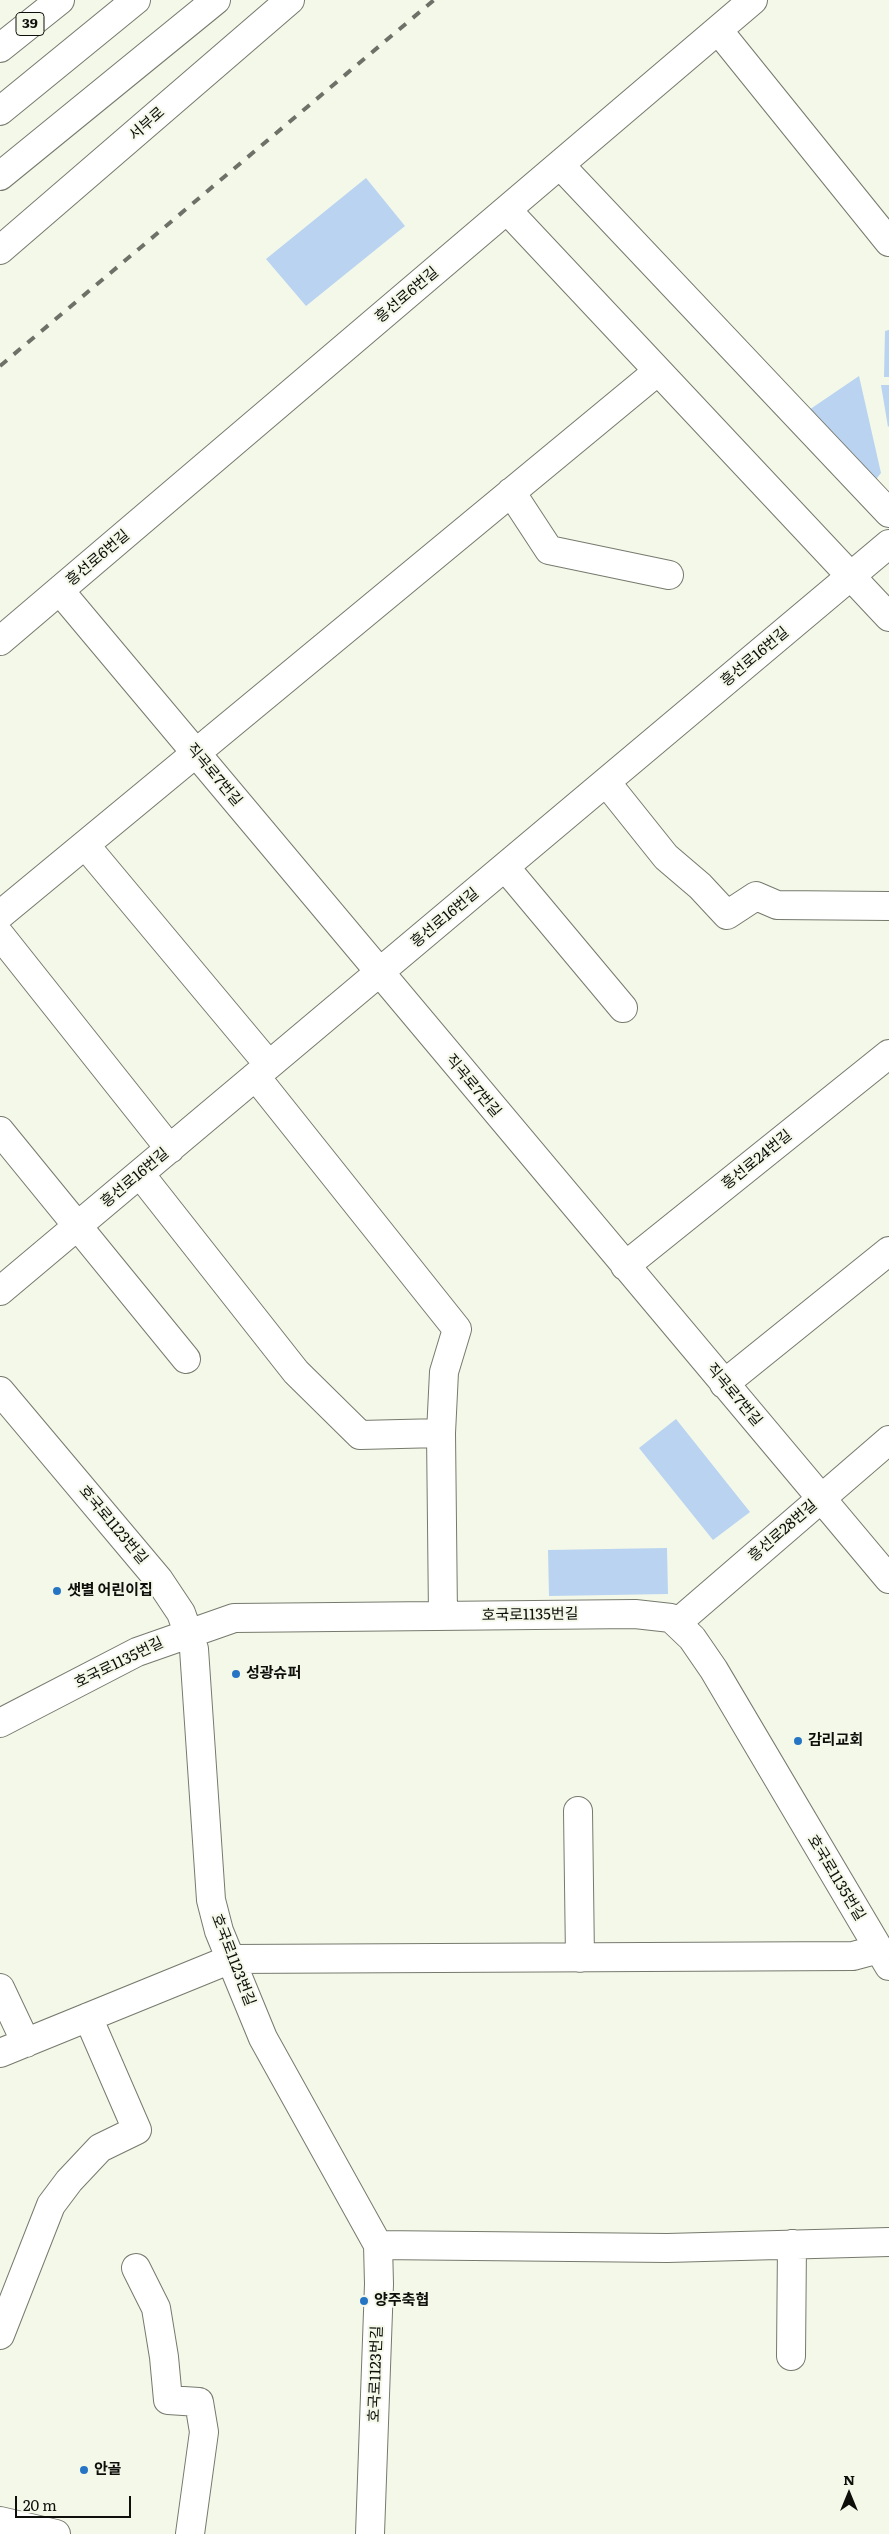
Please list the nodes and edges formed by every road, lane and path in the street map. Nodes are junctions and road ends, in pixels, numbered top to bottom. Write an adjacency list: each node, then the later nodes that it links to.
1 (60, 0): 7 (main road, 39)
2 (136, 0): 8 (main road)
3 (216, 0): 10 (main road)
4 (290, 0): 13 (main road, 서부로)
5 (753, 0): 6 (main road, 흥선로6번길)
6 (718, 30): 9 (main road, 흥선로6번길); 12 (main road)
7 (0, 48)
8 (0, 111)
9 (560, 165): 11 (main road, 흥선로6번길); 16 (main road)
10 (0, 176)
11 (507, 210): 14 (main road); 20 (main road, 흥선로6번길)
12 (889, 242)
13 (1, 249)
14 (658, 371): 15 (main road); 19 (main road)
15 (510, 492): 18 (main road); 23 (main road)
16 (889, 513)
17 (889, 544): 19 (main road, 흥선로16번길)
18 (668, 575)
19 (850, 577): 21 (main road); 24 (main road, 흥선로16번길)
20 (60, 591): 22 (main road, 흥선로6번길); 23 (main road, 직곡로7번길)
21 (889, 617)
22 (0, 641)
23 (196, 754): 25 (main road); 30 (main road, 직곡로7번길)
24 (606, 782): 26 (main road, 흥선로16번길); 27 (main road)
25 (86, 846): 28 (main road); 33 (main road)
26 (505, 867): 30 (main road, 흥선로16번길); 31 (main road)
27 (889, 906)
28 (0, 915)
29 (0, 935): 35 (main road)
30 (379, 973): 33 (main road, 흥선로16번길); 39 (main road, 직곡로7번길)
31 (623, 1008)
32 (889, 1054): 39 (main road, 흥선로24번길)
33 (263, 1071): 35 (main road, 흥선로16번길); 44 (main road)
34 (0, 1130): 37 (main road)
35 (170, 1149): 36 (main road, 흥선로16번길)
36 (140, 1174): 37 (main road, 흥선로16번길); 44 (main road)
37 (78, 1226): 40 (main road, 흥선로16번길); 41 (main road)
38 (889, 1251): 42 (main road)
39 (625, 1266): 42 (main road, 직곡로7번길)
40 (0, 1291)
41 (186, 1359)
42 (724, 1384): 46 (main road, 직곡로7번길)
43 (0, 1391): 50 (main road, 호국로1123번길)
44 (441, 1433): 48 (main road)
45 (889, 1440): 46 (main road, 흥선로28번길)
46 (821, 1498): 47 (main road, 직곡로7번길); 49 (main road, 흥선로28번길)
47 (889, 1579)
48 (443, 1616): 49 (main road, 호국로1135번길); 50 (main road, 호국로1135번길)
49 (677, 1623): 53 (main road, 호국로1135번길)
50 (189, 1634): 51 (main road, 호국로1135번길); 55 (main road, 호국로1123번길)
51 (0, 1723)
52 (578, 1811): 54 (main road)
53 (884, 1957): 54 (main road)
54 (580, 1958): 55 (main road)
55 (231, 1959): 57 (main road); 62 (main road, 호국로1123번길)
56 (0, 1988): 58 (main road)
57 (88, 2017): 58 (main road); 64 (main road)
58 (26, 2043): 59 (main road)
59 (0, 2054)
60 (889, 2242): 61 (main road)
61 (792, 2244): 62 (main road); 65 (main road)
62 (378, 2245): 69 (main road, 호국로1123번길)
63 (136, 2268): 68 (main road)
64 (0, 2335)
65 (791, 2356)
66 (0, 2520): 67 (main road)
67 (56, 2534)
68 (190, 2534)
69 (370, 2534)

